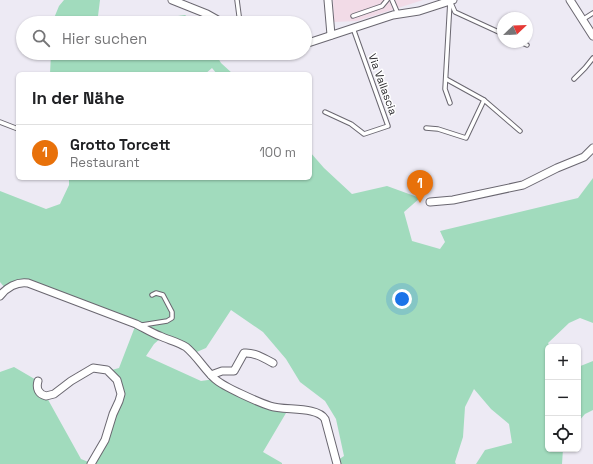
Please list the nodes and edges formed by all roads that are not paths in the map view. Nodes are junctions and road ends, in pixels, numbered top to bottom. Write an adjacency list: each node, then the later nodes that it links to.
1 (172, 0): 10 (street)
2 (237, 0): 11 (lane)
3 (328, 0): 16 (street)
4 (388, 0): 12 (lane)
5 (392, 0): 9 (lane)
6 (451, 0): 9 (street); 15 (lane); 20 (lane)
7 (570, 0): 13 (street)
8 (593, 13): 13 (lane)
9 (398, 14): 14 (street)
10 (211, 16)
11 (239, 16)
12 (353, 16)
13 (582, 20): 17 (street)
14 (352, 27): 16 (street); 24 (lane, Via Vallascia)
15 (497, 31)
16 (331, 35): 18 (street)
17 (593, 36)
18 (312, 42)
19 (593, 58): 21 (lane)
20 (446, 79): 22 (lane); 23 (lane)
21 (574, 79)
22 (484, 100): 27 (lane); 28 (lane)
23 (450, 103)
24 (325, 112)
25 (0, 122): 26 (lane)
26 (16, 128)
27 (426, 128)
28 (520, 131)
29 (593, 148): 30 (street)
30 (430, 202)
31 (152, 295): 33 (lane)
32 (0, 296): 33 (street)
33 (139, 325): 35 (street)
34 (273, 363): 35 (street)
35 (211, 375): 38 (street)
36 (38, 381): 37 (street)
37 (90, 464)
38 (337, 464)

